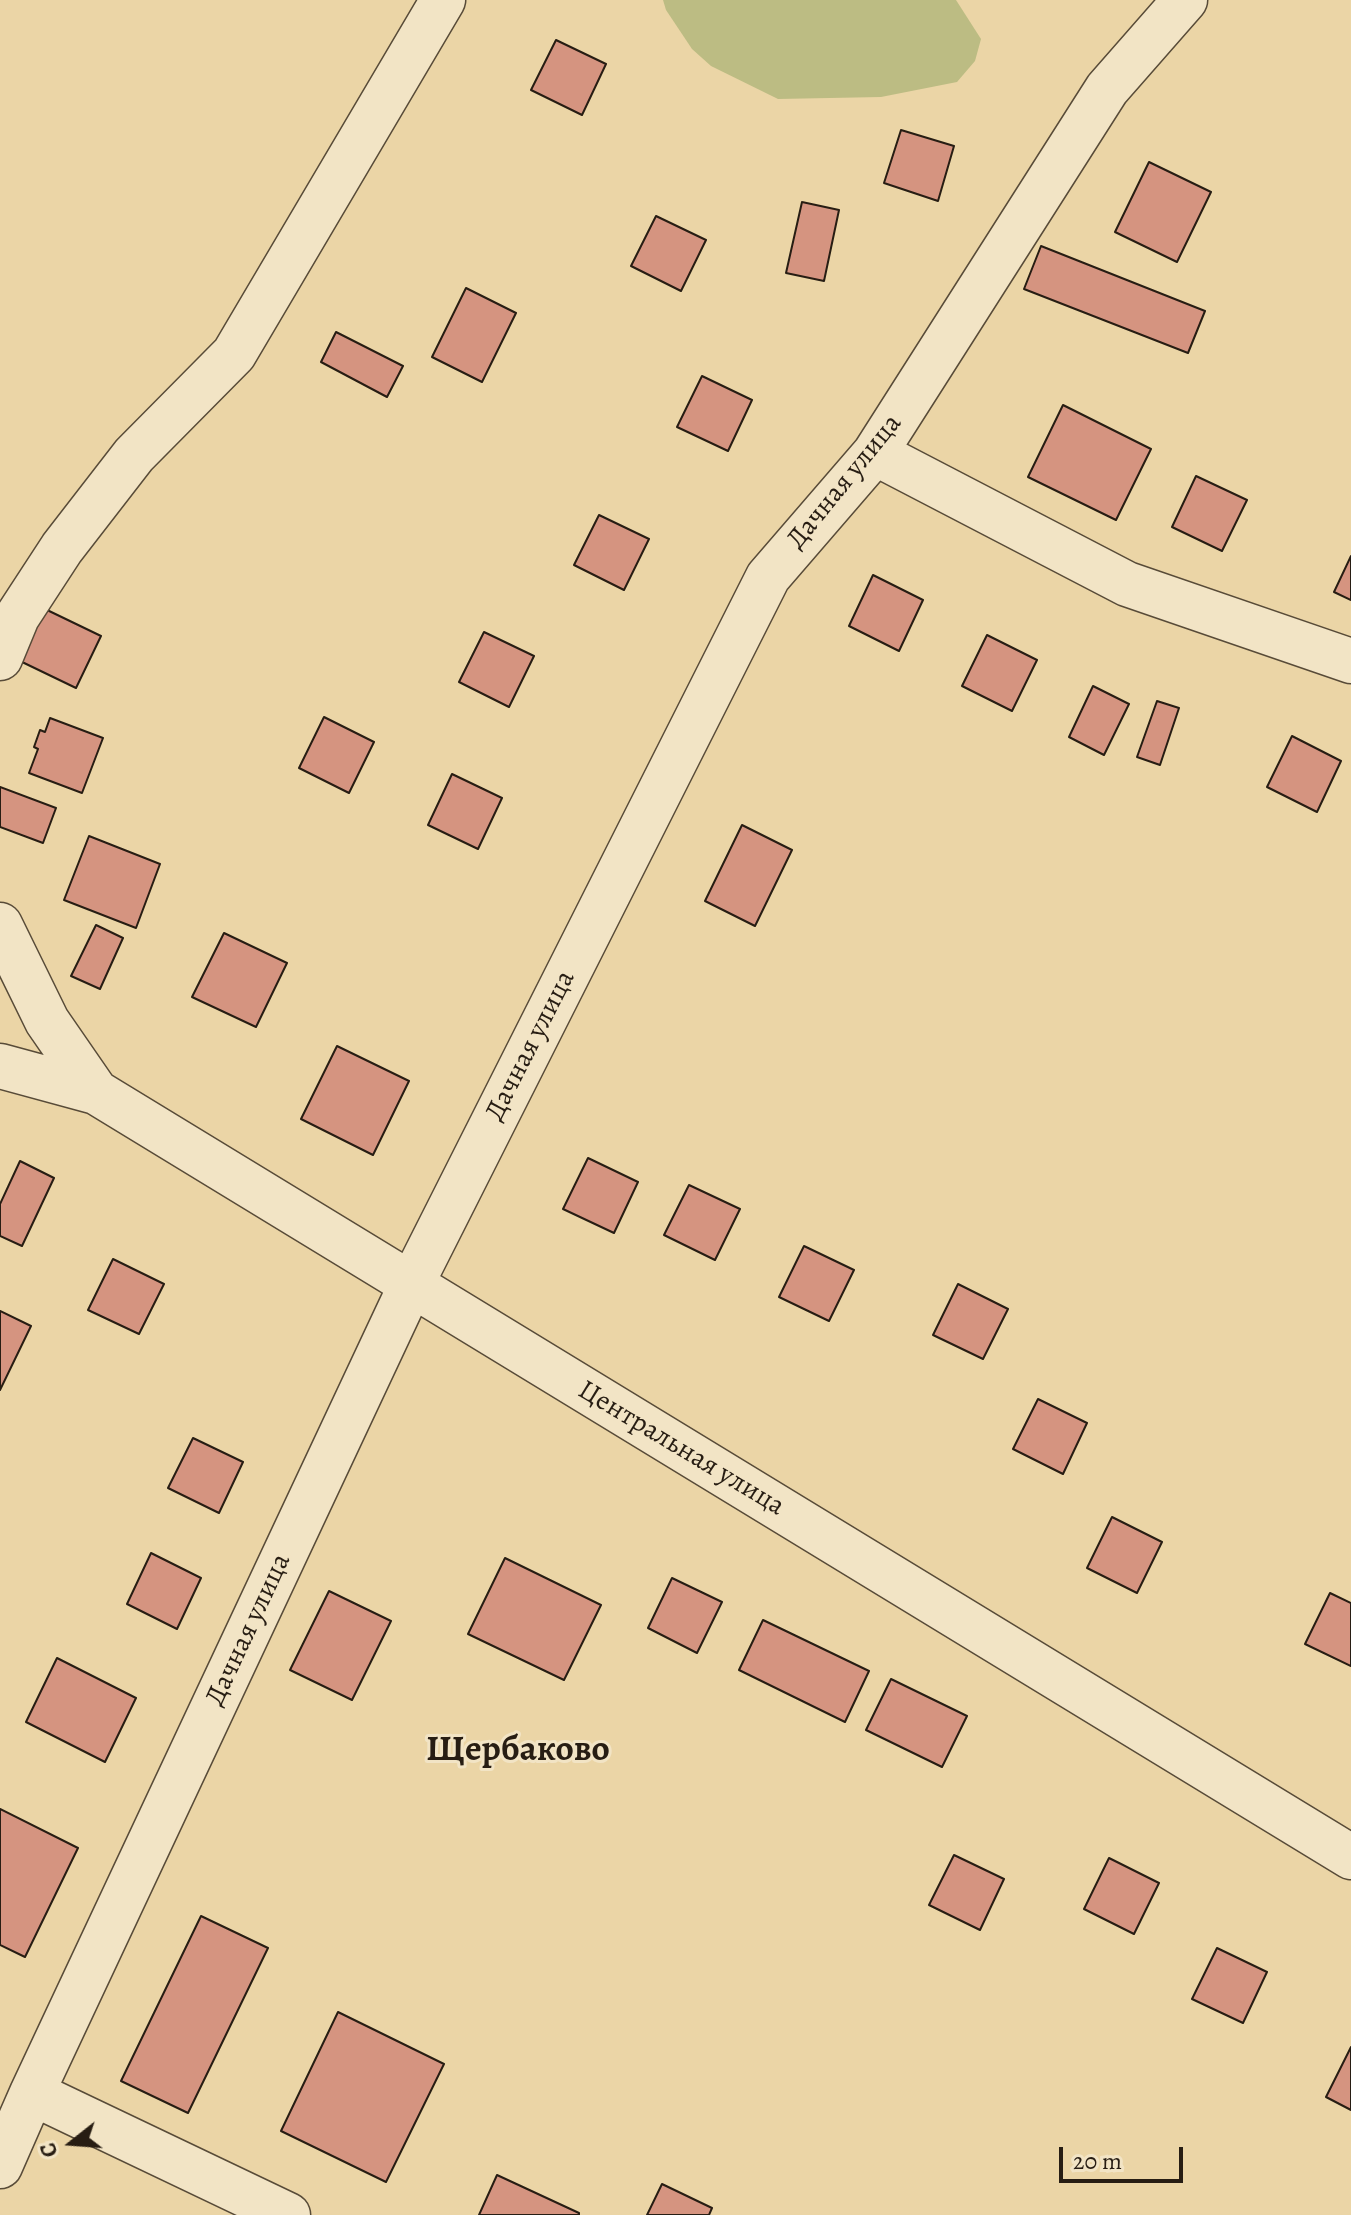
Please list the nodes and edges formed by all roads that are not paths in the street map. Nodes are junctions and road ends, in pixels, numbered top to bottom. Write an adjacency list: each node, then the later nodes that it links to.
1 (443, 0): 4 (street)
2 (1185, 0): 3 (street, Дачная улица)
3 (875, 453): 5 (street); 9 (street, Дачная улица)
4 (0, 658)
5 (1351, 661)
6 (0, 925): 8 (street)
7 (0, 1066): 8 (street, Центральная улица)
8 (96, 1092): 9 (street, Центральная улица)
9 (411, 1285): 10 (street, Центральная улица); 11 (street, Дачная улица)
10 (1351, 1857)
11 (32, 2093): 12 (street, Дачная улица); 13 (street)
12 (0, 2166)
13 (288, 2215)

